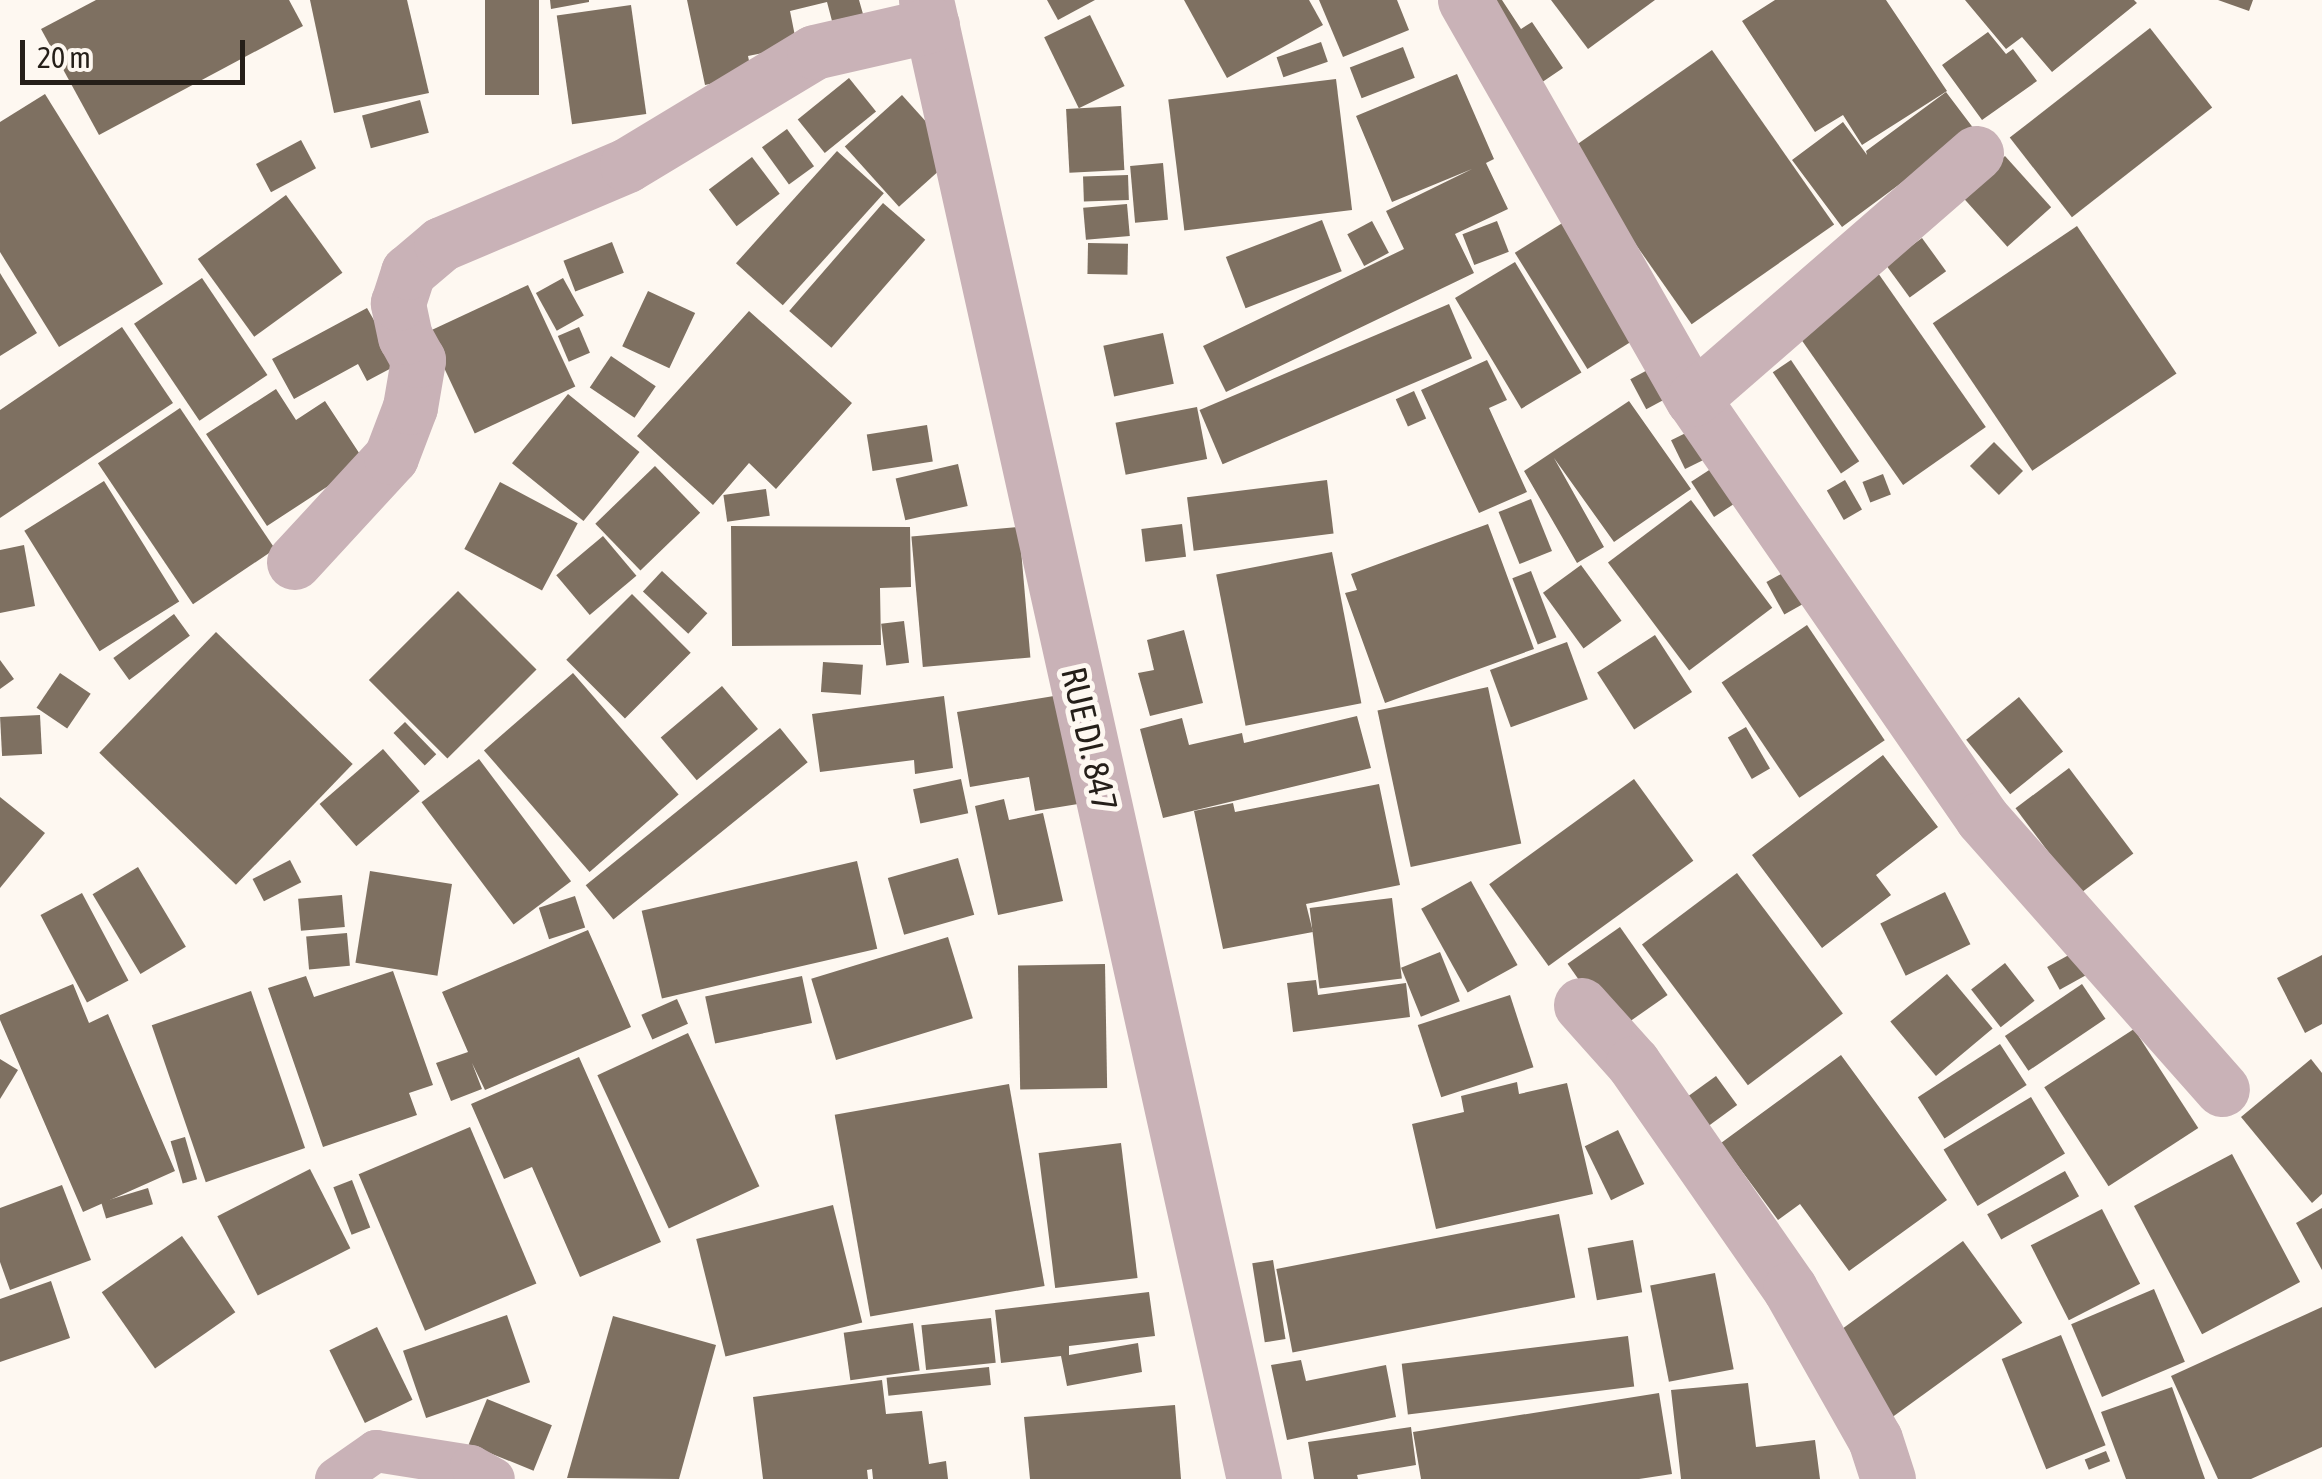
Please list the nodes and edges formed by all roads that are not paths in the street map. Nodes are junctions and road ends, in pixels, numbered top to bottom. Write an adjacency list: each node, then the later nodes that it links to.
1 (1465, 0): 4 (street)
2 (929, 12): 5 (street); 10 (street, RUE DI. 847)
3 (1976, 153): 4 (street)
4 (1693, 399): 7 (street)
5 (294, 562)
6 (1581, 1005): 11 (street)
7 (2222, 1089)
8 (336, 1479): 9 (lane)
9 (494, 1479)
10 (1254, 1479)
11 (1888, 1479)

